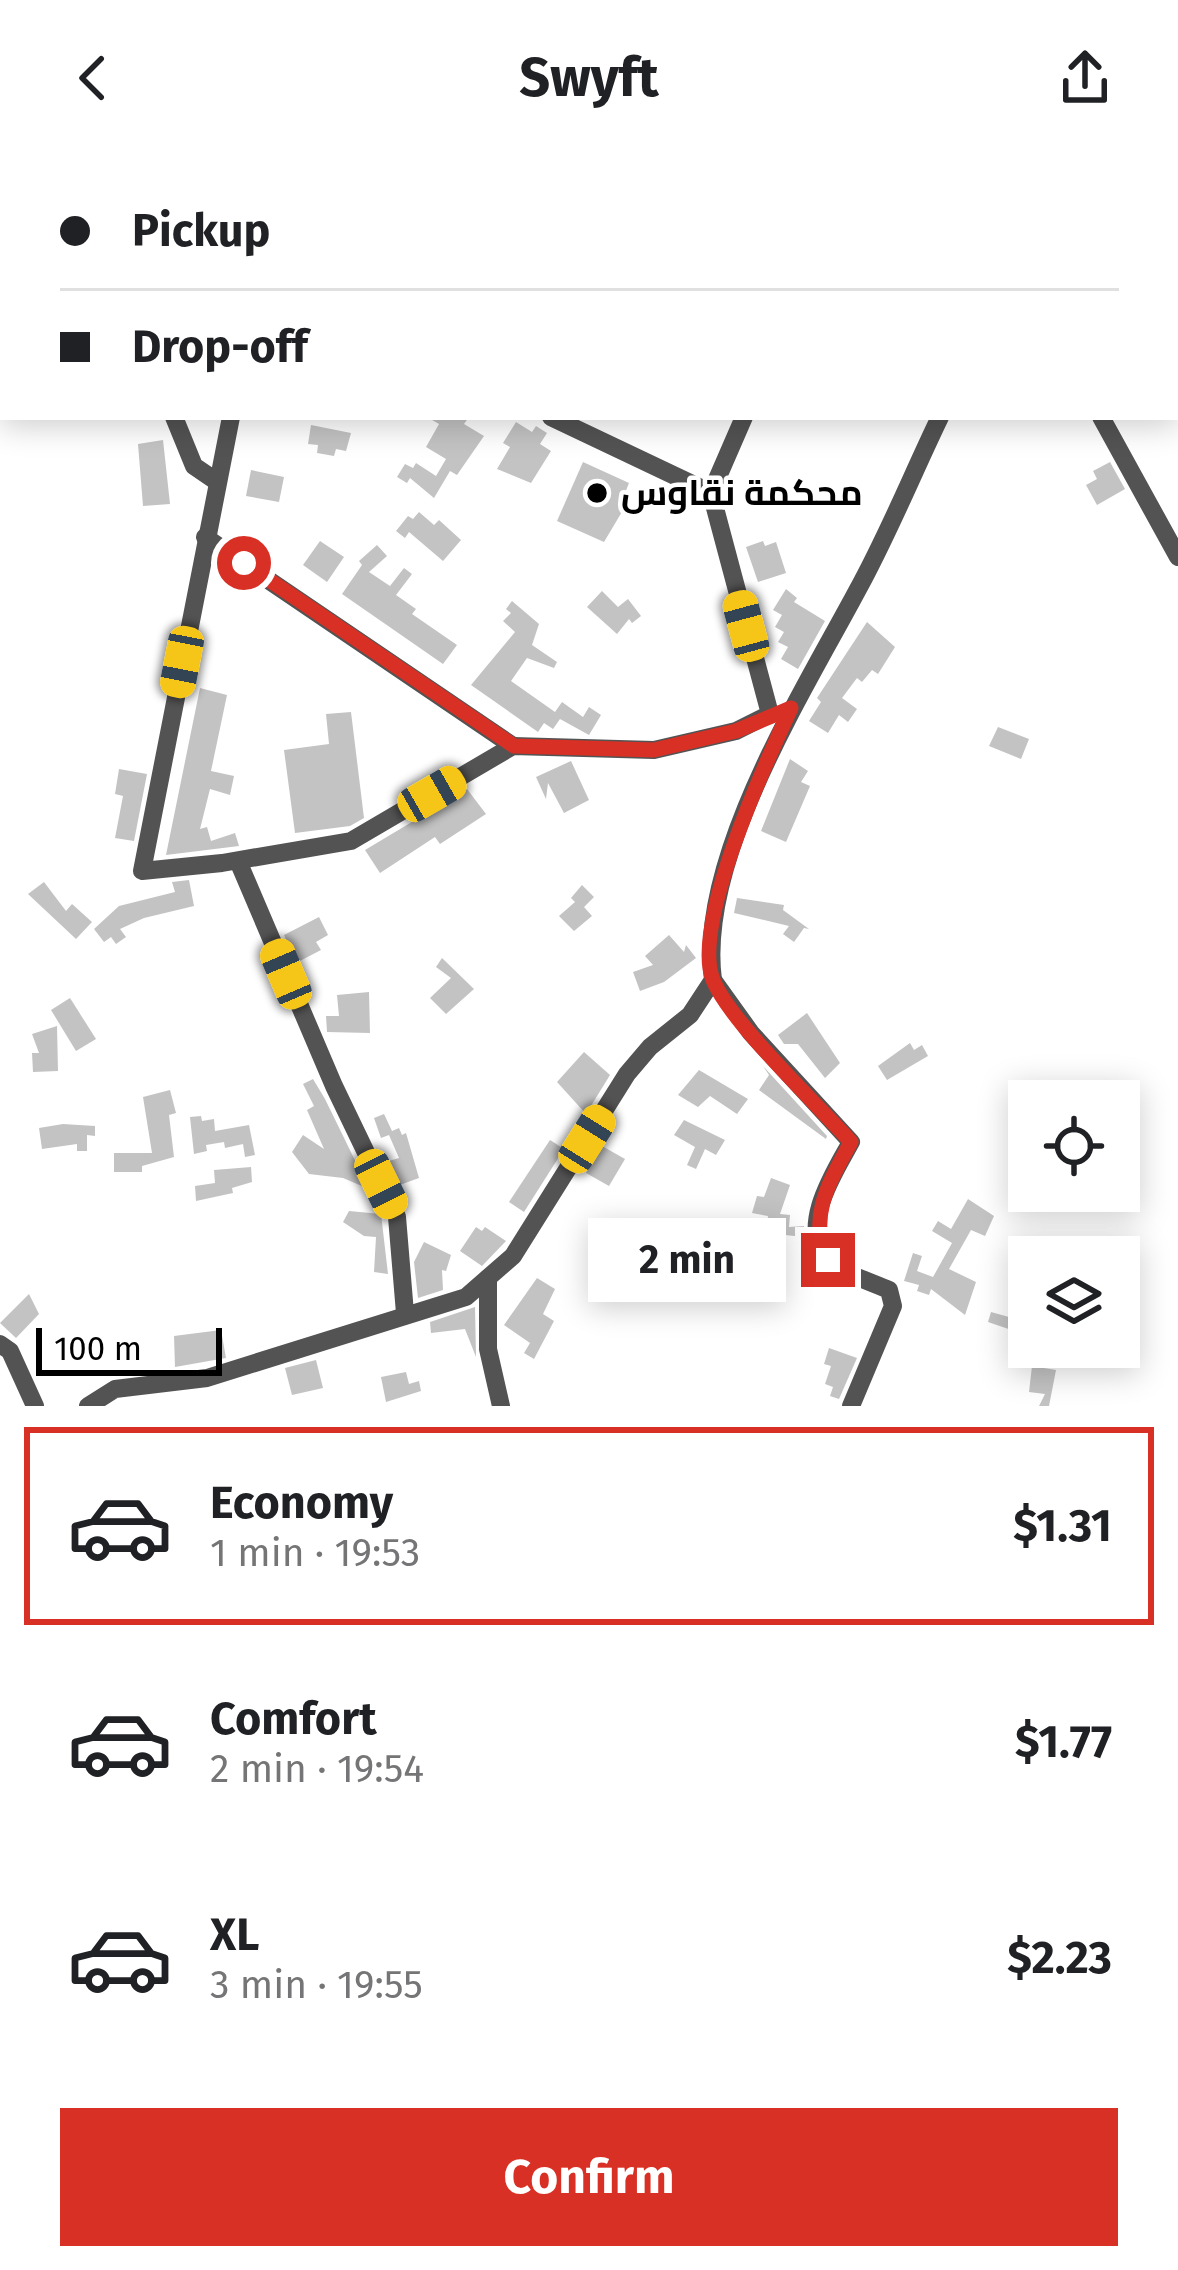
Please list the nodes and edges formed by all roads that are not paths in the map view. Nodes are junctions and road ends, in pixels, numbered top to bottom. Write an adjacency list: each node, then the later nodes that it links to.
1 (175, 420): 7 (street)
2 (230, 420): 7 (street)
3 (557, 420): 8 (street)
4 (743, 420): 8 (street)
5 (939, 420): 11 (street)
6 (1102, 420): 10 (street)
7 (216, 481): 9 (street)
8 (711, 493): 12 (street)
9 (205, 537): 13 (street); 14 (street)
10 (1178, 557)
11 (791, 708): 12 (street); 15 (street)
12 (770, 714): 13 (street)
13 (514, 746): 14 (street)
14 (238, 861): 17 (street)
15 (713, 980): 16 (street); 22 (street)
16 (488, 1278): 17 (street); 21 (street)
17 (405, 1313): 20 (street)
18 (0, 1344): 19 (street)
19 (35, 1406)
20 (88, 1406)
21 (501, 1406)
22 (851, 1406)

